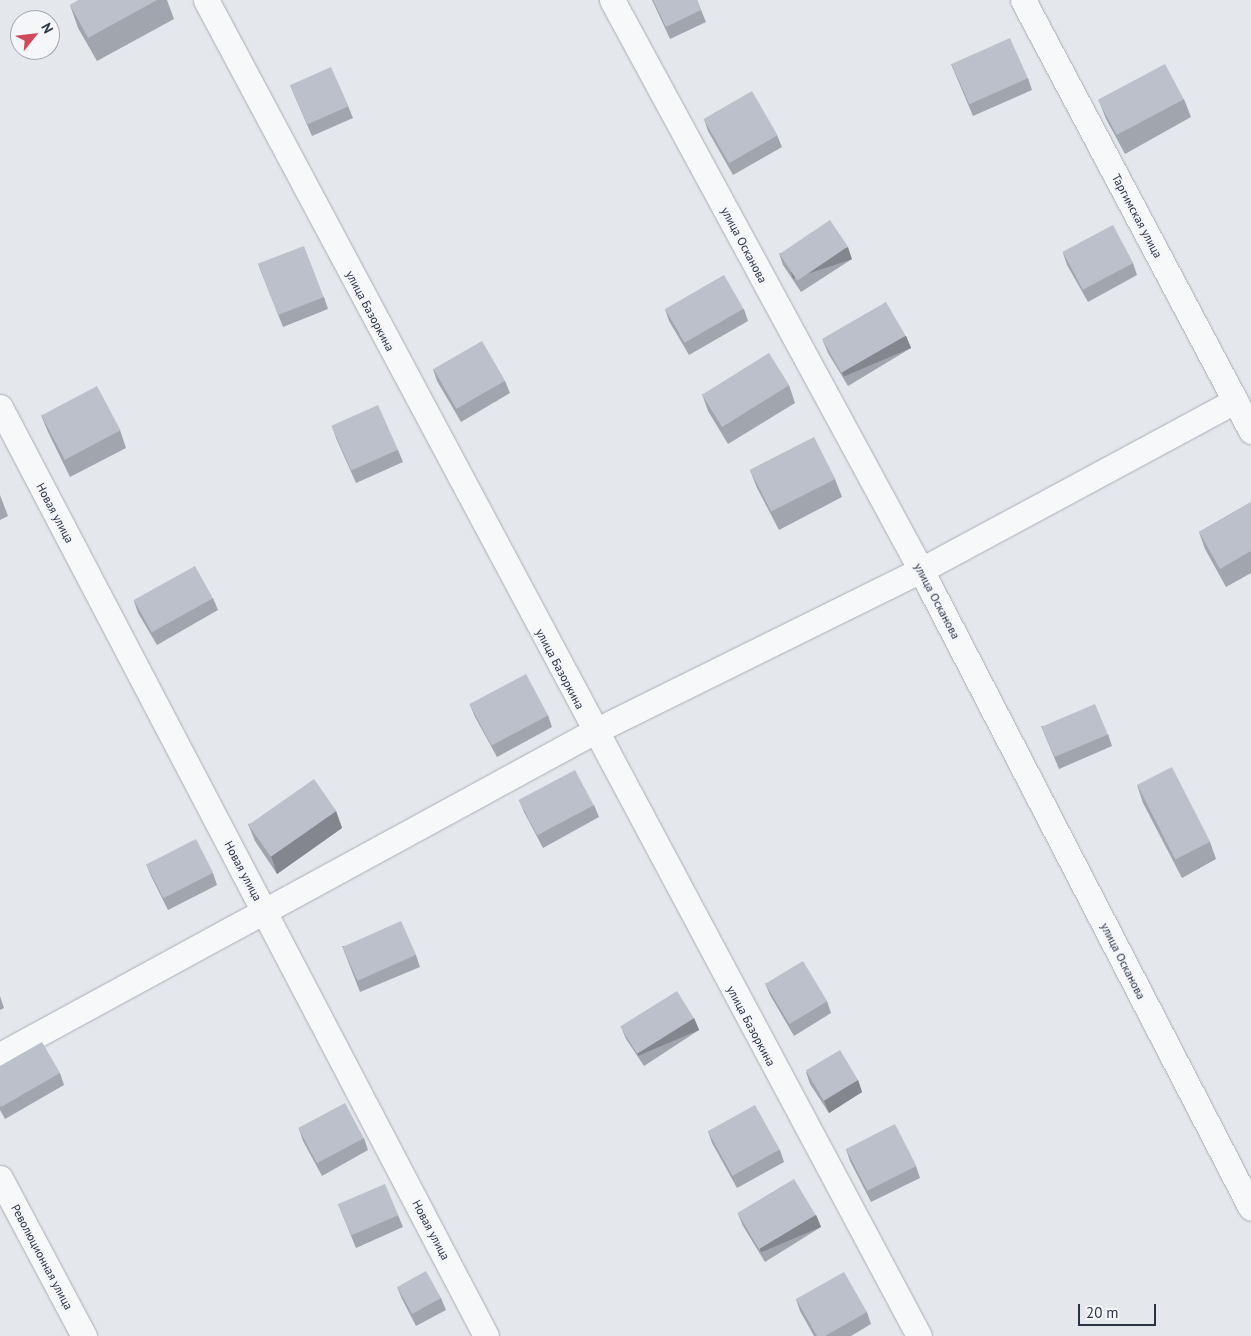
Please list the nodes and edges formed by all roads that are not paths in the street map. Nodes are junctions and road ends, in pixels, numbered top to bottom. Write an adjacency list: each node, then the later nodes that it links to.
1 (206, 0): 8 (street, улица Базоркина)
2 (612, 0): 7 (street, улица Осканова)
3 (1023, 0): 4 (street, Таргимская улица)
4 (1235, 401): 6 (street, Таргимская улица); 7 (street)
5 (0, 407): 9 (street, Новая улица)
6 (1251, 431)
7 (921, 570): 8 (street); 12 (street, улица Осканова)
8 (593, 732): 9 (street); 15 (street, улица Базоркина)
9 (266, 914): 10 (street); 14 (street, Новая улица)
10 (0, 1055)
11 (0, 1178): 13 (street, Революционная улица)
12 (1251, 1208)
13 (84, 1336)
14 (486, 1336)
15 (919, 1336)

